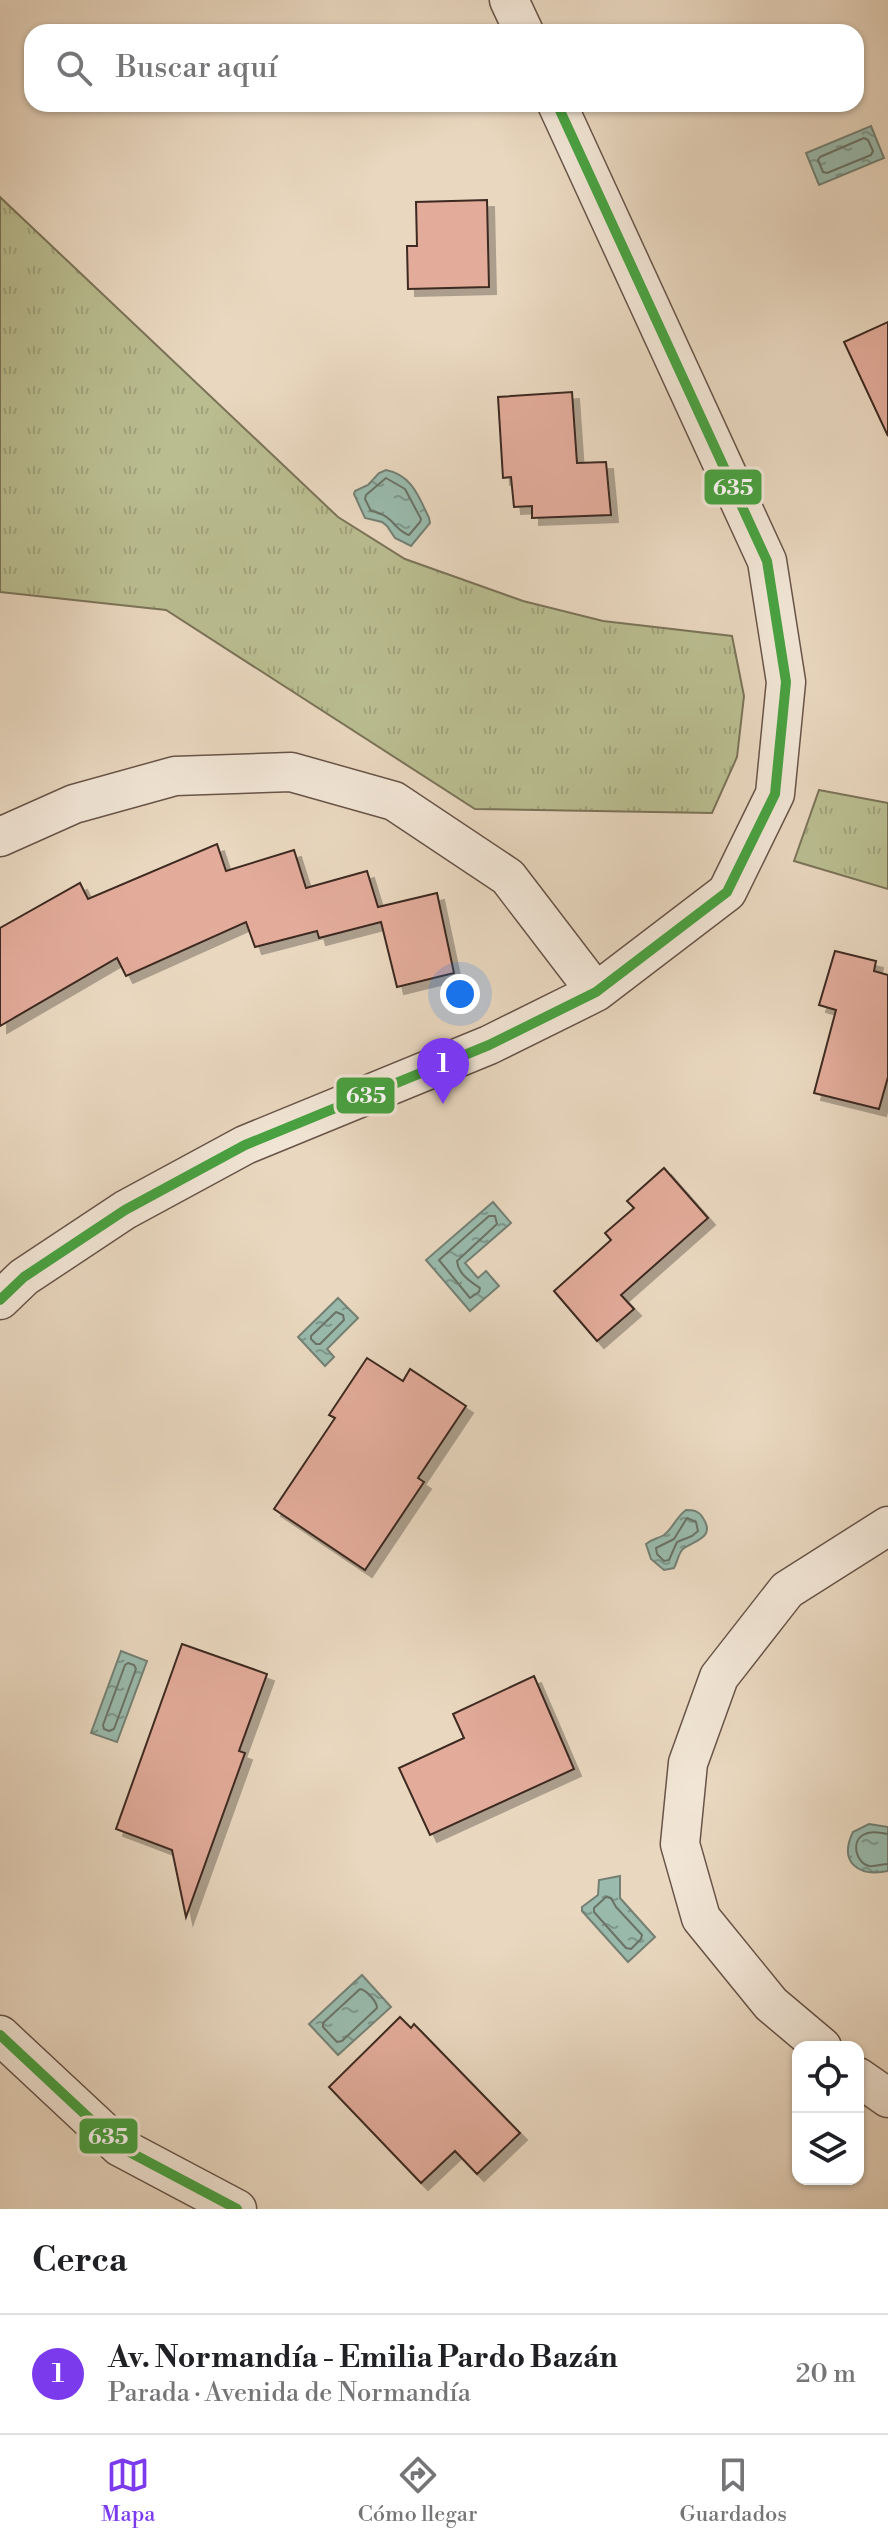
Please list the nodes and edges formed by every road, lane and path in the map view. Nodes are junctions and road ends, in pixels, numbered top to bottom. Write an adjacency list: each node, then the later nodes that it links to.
1 (509, 0): 2 (street)
2 (520, 24)
3 (561, 112): 5 (street)
4 (0, 837): 5 (street)
5 (596, 992): 6 (street)
6 (0, 1300)
7 (888, 1526): 9 (street)
8 (0, 2035): 12 (street)
9 (815, 2041)
10 (864, 2081): 11 (street)
11 (888, 2098)
12 (237, 2209)

